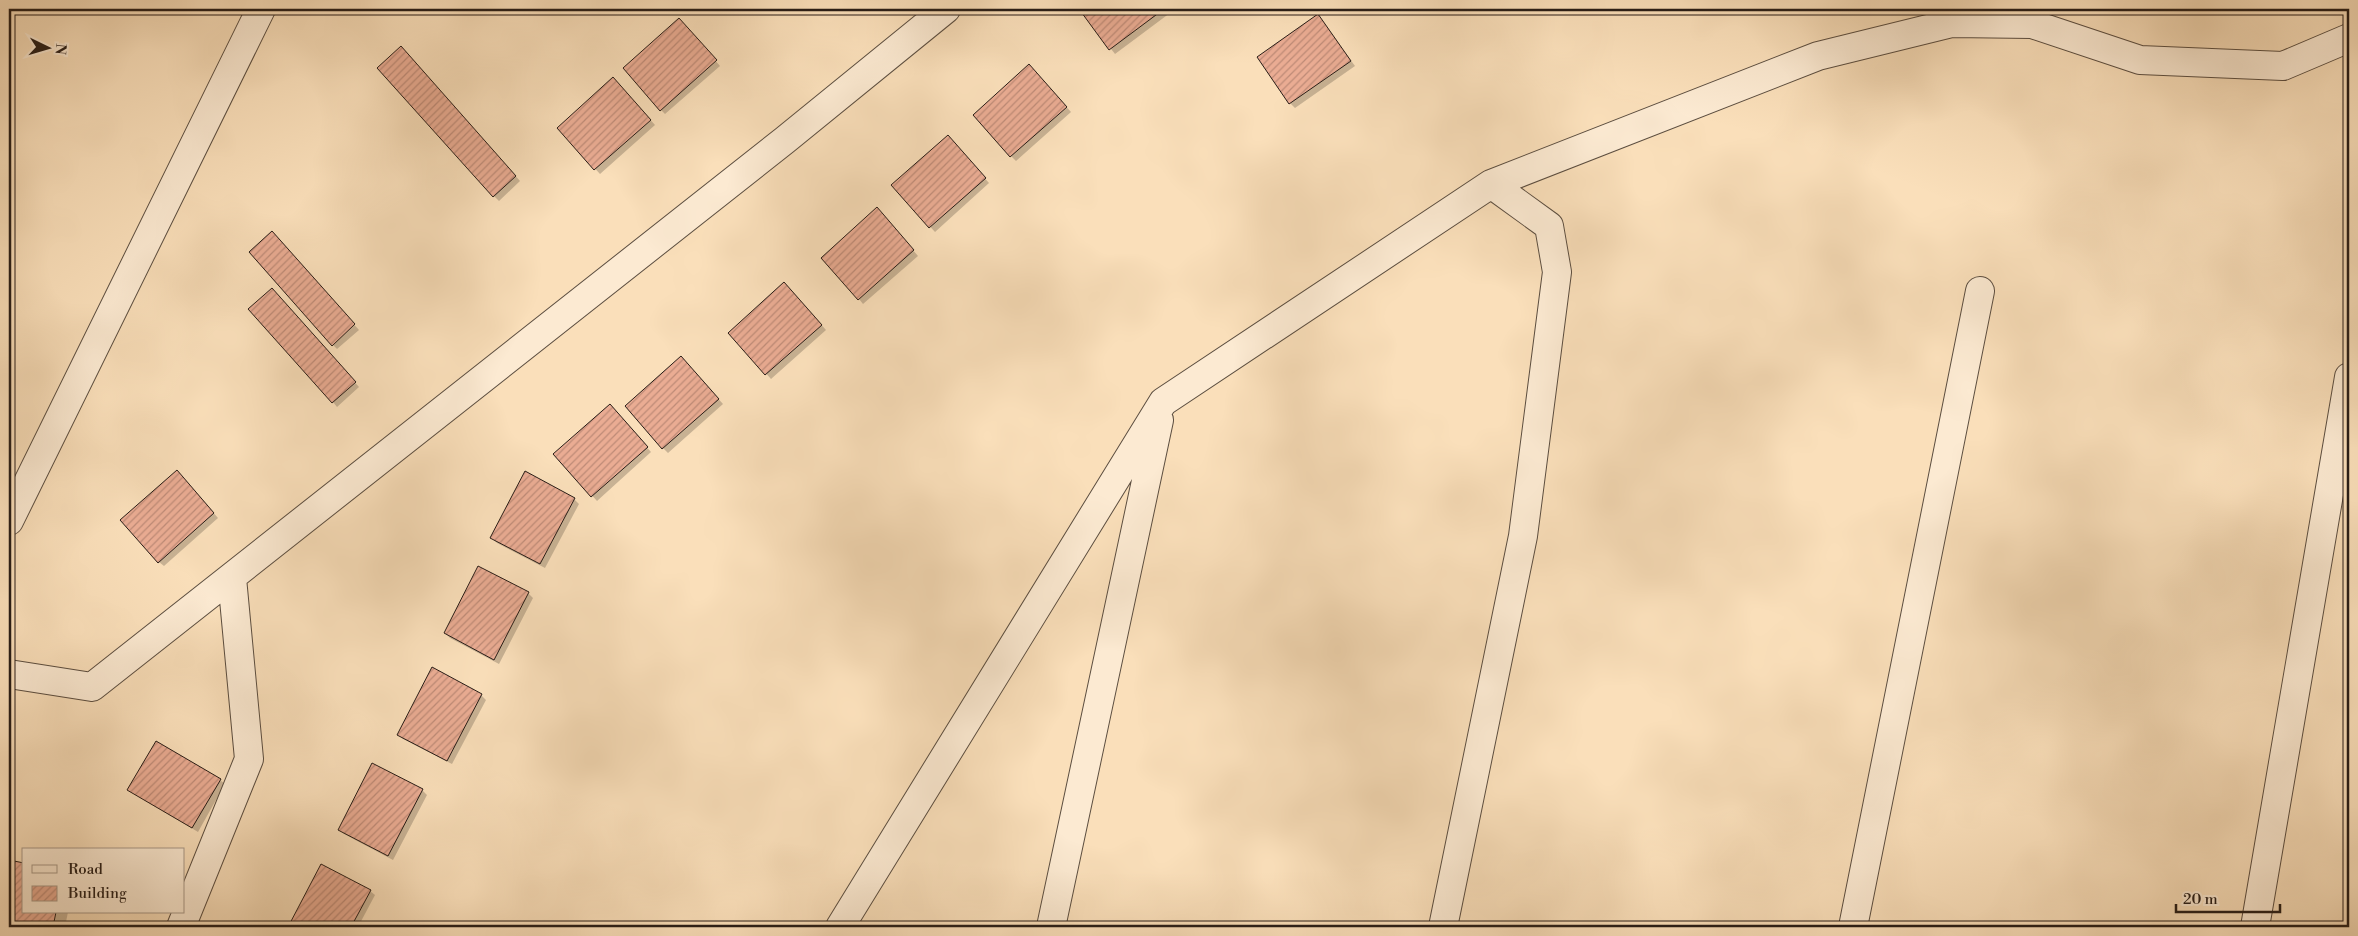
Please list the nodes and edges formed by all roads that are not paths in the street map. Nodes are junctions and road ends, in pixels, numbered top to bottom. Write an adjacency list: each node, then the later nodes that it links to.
1 (261, 9): 8 (street)
2 (946, 9): 9 (street)
3 (2349, 38): 4 (street)
4 (1491, 184): 7 (street); 14 (street)
5 (1980, 291): 15 (street)
6 (2349, 377): 16 (street)
7 (1163, 402): 12 (street); 13 (street)
8 (9, 520)
9 (232, 578): 10 (street); 11 (street)
10 (9, 674)
11 (181, 927)
12 (840, 927)
13 (1052, 927)
14 (1443, 927)
15 (1853, 927)
16 (2255, 927)

